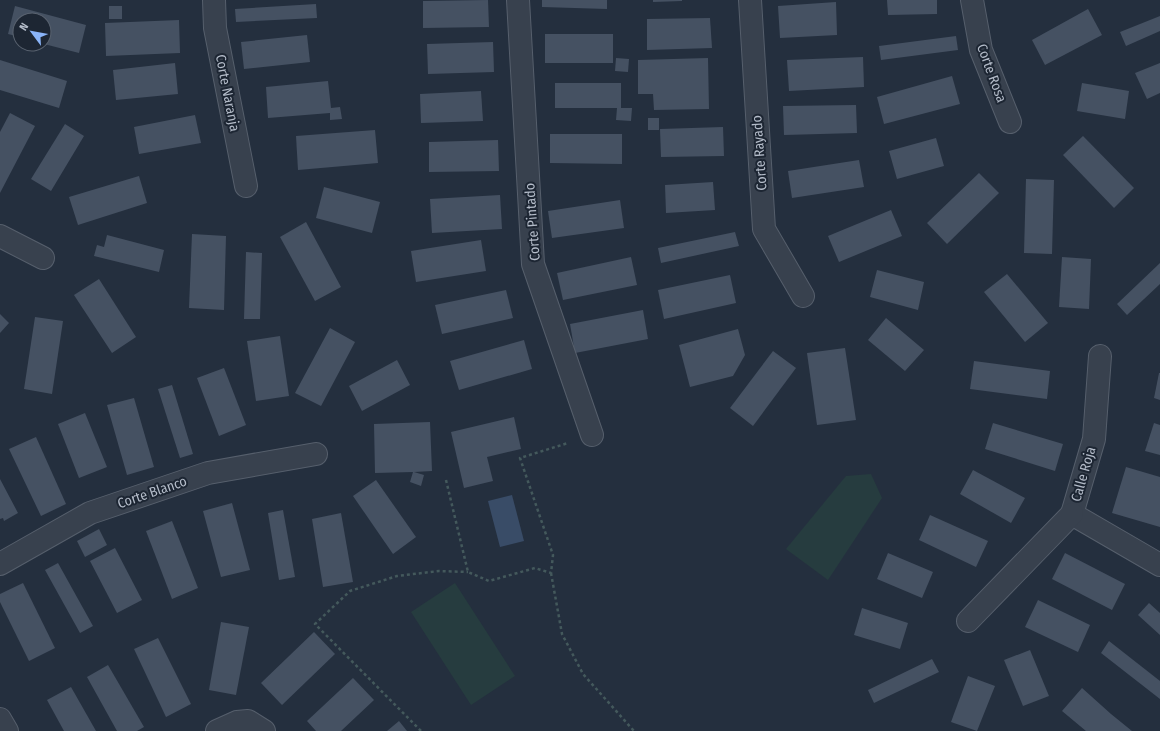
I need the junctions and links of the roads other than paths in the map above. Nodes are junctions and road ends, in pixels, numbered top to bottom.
1 (214, 0) edge
2 (518, 0) edge
3 (750, 0) edge
4 (972, 0) edge
5 (1010, 122) dead end
6 (246, 186) dead end
7 (0, 236) edge
8 (43, 258) dead end
9 (803, 296) dead end
10 (1100, 356) dead end
11 (592, 435) road end
12 (316, 454) dead end
13 (1072, 514) junction
14 (0, 564) edge
15 (1160, 565) edge
16 (968, 621) dead end
17 (0, 719) edge
18 (6, 731) edge
19 (217, 731) edge
20 (264, 731) edge

1 - 6 street, Corte Naranja
2 - 11 street, Corte Pintado
3 - 9 street, Corte Rayado
4 - 5 street, Corte Rosa
7 - 8 street
10 - 13 street, Calle Roja
12 - 14 street, Corte Blanco
13 - 15 street, Calle Roja
13 - 16 street
17 - 18 street
19 - 20 street

